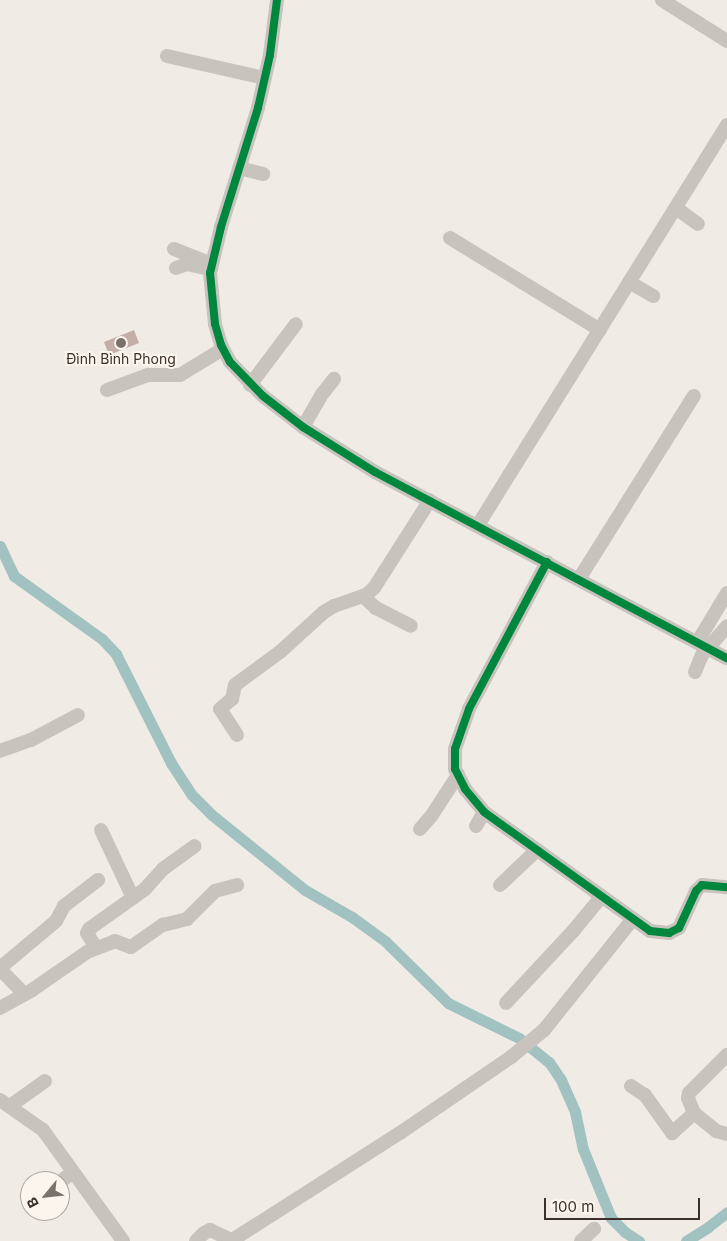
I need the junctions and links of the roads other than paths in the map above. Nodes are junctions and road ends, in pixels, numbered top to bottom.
1 (277, 0) edge
2 (662, 0) edge
3 (727, 41) edge
4 (167, 56) dead end
5 (265, 78) junction
6 (727, 125) edge
7 (239, 168) junction
8 (263, 174) dead end
9 (676, 208) junction
10 (698, 224) dead end
11 (450, 238) dead end
12 (174, 250) dead end
13 (212, 267) junction
14 (176, 268) dead end
15 (629, 282) junction
16 (653, 296) dead end
17 (296, 324) dead end
18 (600, 330) junction
19 (223, 349) junction
20 (334, 379) dead end
21 (250, 385) junction
22 (107, 390) dead end
23 (694, 396) dead end
24 (304, 427) junction
25 (430, 500) junction
26 (478, 525) junction
27 (547, 562) junction
28 (580, 579) junction
29 (727, 593) edge
30 (363, 596) junction
31 (411, 626) dead end
32 (727, 626) edge
33 (704, 644) junction
34 (727, 658) edge
35 (694, 672) dead end
36 (78, 715) dead end
37 (237, 735) dead end
38 (0, 751) edge
39 (458, 774) junction
40 (484, 812) junction
41 (476, 826) dead end
42 (420, 829) dead end
43 (101, 830) dead end
44 (195, 846) dead end
45 (537, 850) junction
46 (98, 880) dead end
47 (237, 885) dead end
48 (500, 885) dead end
49 (727, 886) edge
50 (602, 896) junction
51 (133, 898) junction
52 (633, 919) junction
53 (96, 948) junction
54 (0, 968) edge
55 (24, 994) junction
56 (506, 1004) dead end
57 (0, 1008) edge
58 (727, 1055) edge
59 (45, 1081) dead end
60 (631, 1086) dead end
61 (5, 1103) edge
62 (694, 1113) junction
63 (727, 1134) edge
64 (73, 1172) junction
65 (70, 1174) edge
66 (594, 1229) dead end
67 (123, 1241) edge
68 (196, 1241) edge
69 (581, 1241) edge

1 - 5 street
2 - 3 street
4 - 5 street
5 - 7 street
6 - 9 street
7 - 8 street
7 - 13 street
9 - 10 street
9 - 15 street
11 - 18 street
12 - 13 street
13 - 14 street
13 - 19 street
15 - 16 street
15 - 18 street
17 - 21 street
18 - 26 street
19 - 21 street
19 - 22 street
20 - 24 street
21 - 24 street
23 - 28 street
24 - 25 street
25 - 26 street
25 - 30 street
26 - 27 street
27 - 28 street
27 - 39 street
28 - 33 street
29 - 33 street
30 - 31 street
30 - 37 street
32 - 33 street
33 - 34 street
33 - 35 street
36 - 38 street
39 - 40 street
39 - 42 street
40 - 41 street
40 - 45 street
43 - 51 street
44 - 51 street
45 - 48 street
45 - 50 street
46 - 54 street
47 - 53 street
49 - 52 street
50 - 52 street
50 - 56 street
51 - 53 street
52 - 68 street
53 - 55 street
54 - 55 street
55 - 57 street
58 - 62 street
59 - 61 street
60 - 62 street
61 - 64 street
62 - 63 street
64 - 65 street
64 - 67 street
66 - 69 street

